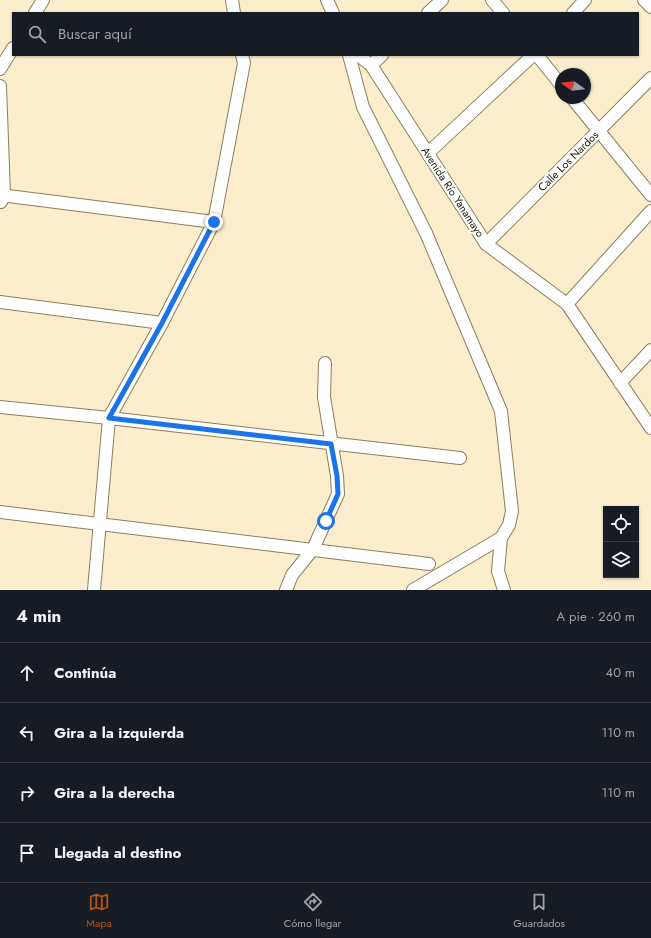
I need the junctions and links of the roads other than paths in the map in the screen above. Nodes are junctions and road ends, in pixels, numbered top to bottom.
1 (43, 0) edge
2 (232, 0) edge
3 (327, 0) edge
4 (442, 0) edge
5 (492, 0) edge
6 (585, 0) edge
7 (644, 0) edge
8 (651, 7) edge
9 (36, 12) edge
10 (234, 12) edge
11 (333, 12) edge
12 (429, 12) edge
13 (501, 12) edge
14 (574, 12) edge
15 (12, 50) edge
16 (242, 56) edge
17 (349, 56) edge
18 (359, 56) edge
19 (381, 56) edge
20 (532, 56) edge
21 (538, 56) edge
22 (371, 65) junction
23 (0, 69) edge
24 (555, 78) edge
25 (651, 78) edge
26 (0, 86) edge
27 (577, 104) edge
28 (598, 130) junction
29 (428, 153) junction
30 (651, 195) edge
31 (1, 198) edge
32 (651, 211) edge
33 (214, 222) junction
34 (486, 244) junction
35 (0, 302) edge
36 (567, 304) junction
37 (162, 323) junction
38 (651, 350) edge
39 (325, 363) dead end
40 (620, 384) junction
41 (0, 407) edge
42 (109, 418) junction
43 (651, 428) edge
44 (331, 444) junction
45 (460, 458) dead end
46 (0, 512) edge
47 (100, 524) junction
48 (501, 538) junction
49 (314, 549) junction
50 (429, 564) dead end
51 (94, 590) edge
52 (286, 590) edge
53 (413, 590) edge
54 (504, 590) edge

1 - 9 street
2 - 10 street
3 - 11 street
4 - 12 street
5 - 13 street
6 - 14 street
7 - 8 street
15 - 23 street
16 - 33 street
17 - 48 street
18 - 22 street, Avenida Río Yanamayo
19 - 22 street
20 - 29 street
21 - 24 street
22 - 29 street, Avenida Río Yanamayo
25 - 28 street, Calle Los Nardos
26 - 31 street
27 - 28 street
28 - 30 street
28 - 34 street, Calle Los Nardos
29 - 34 street, Avenida Río Yanamayo
31 - 33 street
32 - 36 street
33 - 37 street
34 - 36 street, Avenida Río Yanamayo
35 - 37 street
36 - 40 street, Avenida Río Yanamayo
37 - 42 street
38 - 40 street
39 - 44 street
40 - 43 street, Avenida Río Yanamayo
41 - 42 street
42 - 44 street
42 - 47 street
44 - 45 street
44 - 49 street
46 - 47 street
47 - 49 street
47 - 51 street
48 - 53 street
48 - 54 street
49 - 50 street
49 - 52 street

